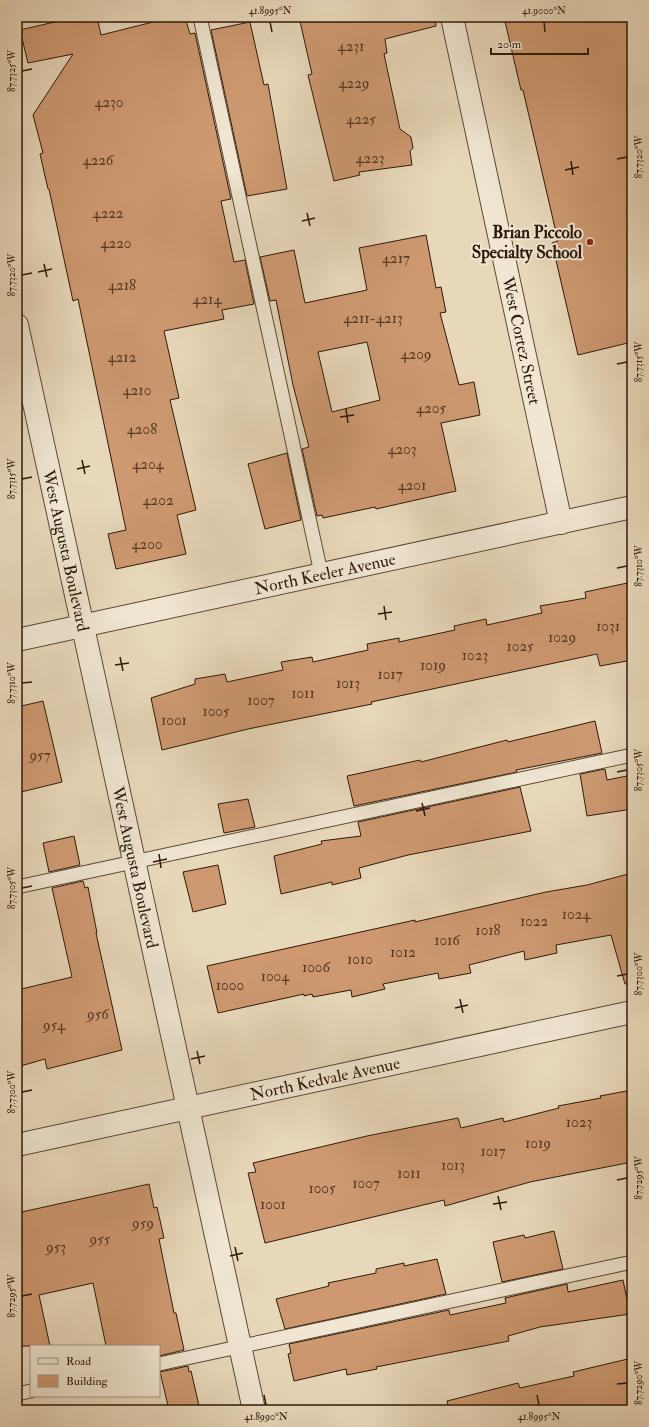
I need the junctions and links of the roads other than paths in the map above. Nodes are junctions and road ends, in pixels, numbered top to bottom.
1 (200, 17) edge
2 (452, 17) edge
3 (17, 325) edge
4 (632, 507) edge
5 (560, 523) junction
6 (321, 573) junction
7 (83, 626) junction
8 (17, 640) edge
9 (632, 756) edge
10 (134, 861) junction
11 (17, 887) edge
12 (632, 1012) edge
13 (188, 1108) junction
14 (17, 1145) edge
15 (632, 1262) edge
16 (240, 1346) junction
17 (160, 1364) edge
18 (30, 1391) edge
19 (17, 1394) edge
20 (254, 1410) edge

1 - 6 lane
2 - 5 street, West Cortez Street
3 - 7 street, West Augusta Boulevard
4 - 5 street, North Keeler Avenue
5 - 6 street, North Keeler Avenue
6 - 7 street, North Keeler Avenue
7 - 8 street, North Keeler Avenue
7 - 10 street, West Augusta Boulevard
9 - 10 lane
10 - 11 lane
10 - 13 street, West Augusta Boulevard
12 - 13 street, North Kedvale Avenue
13 - 14 street, North Kedvale Avenue
13 - 16 street, West Augusta Boulevard
15 - 16 lane
16 - 17 lane
16 - 20 street, West Augusta Boulevard
18 - 19 lane

